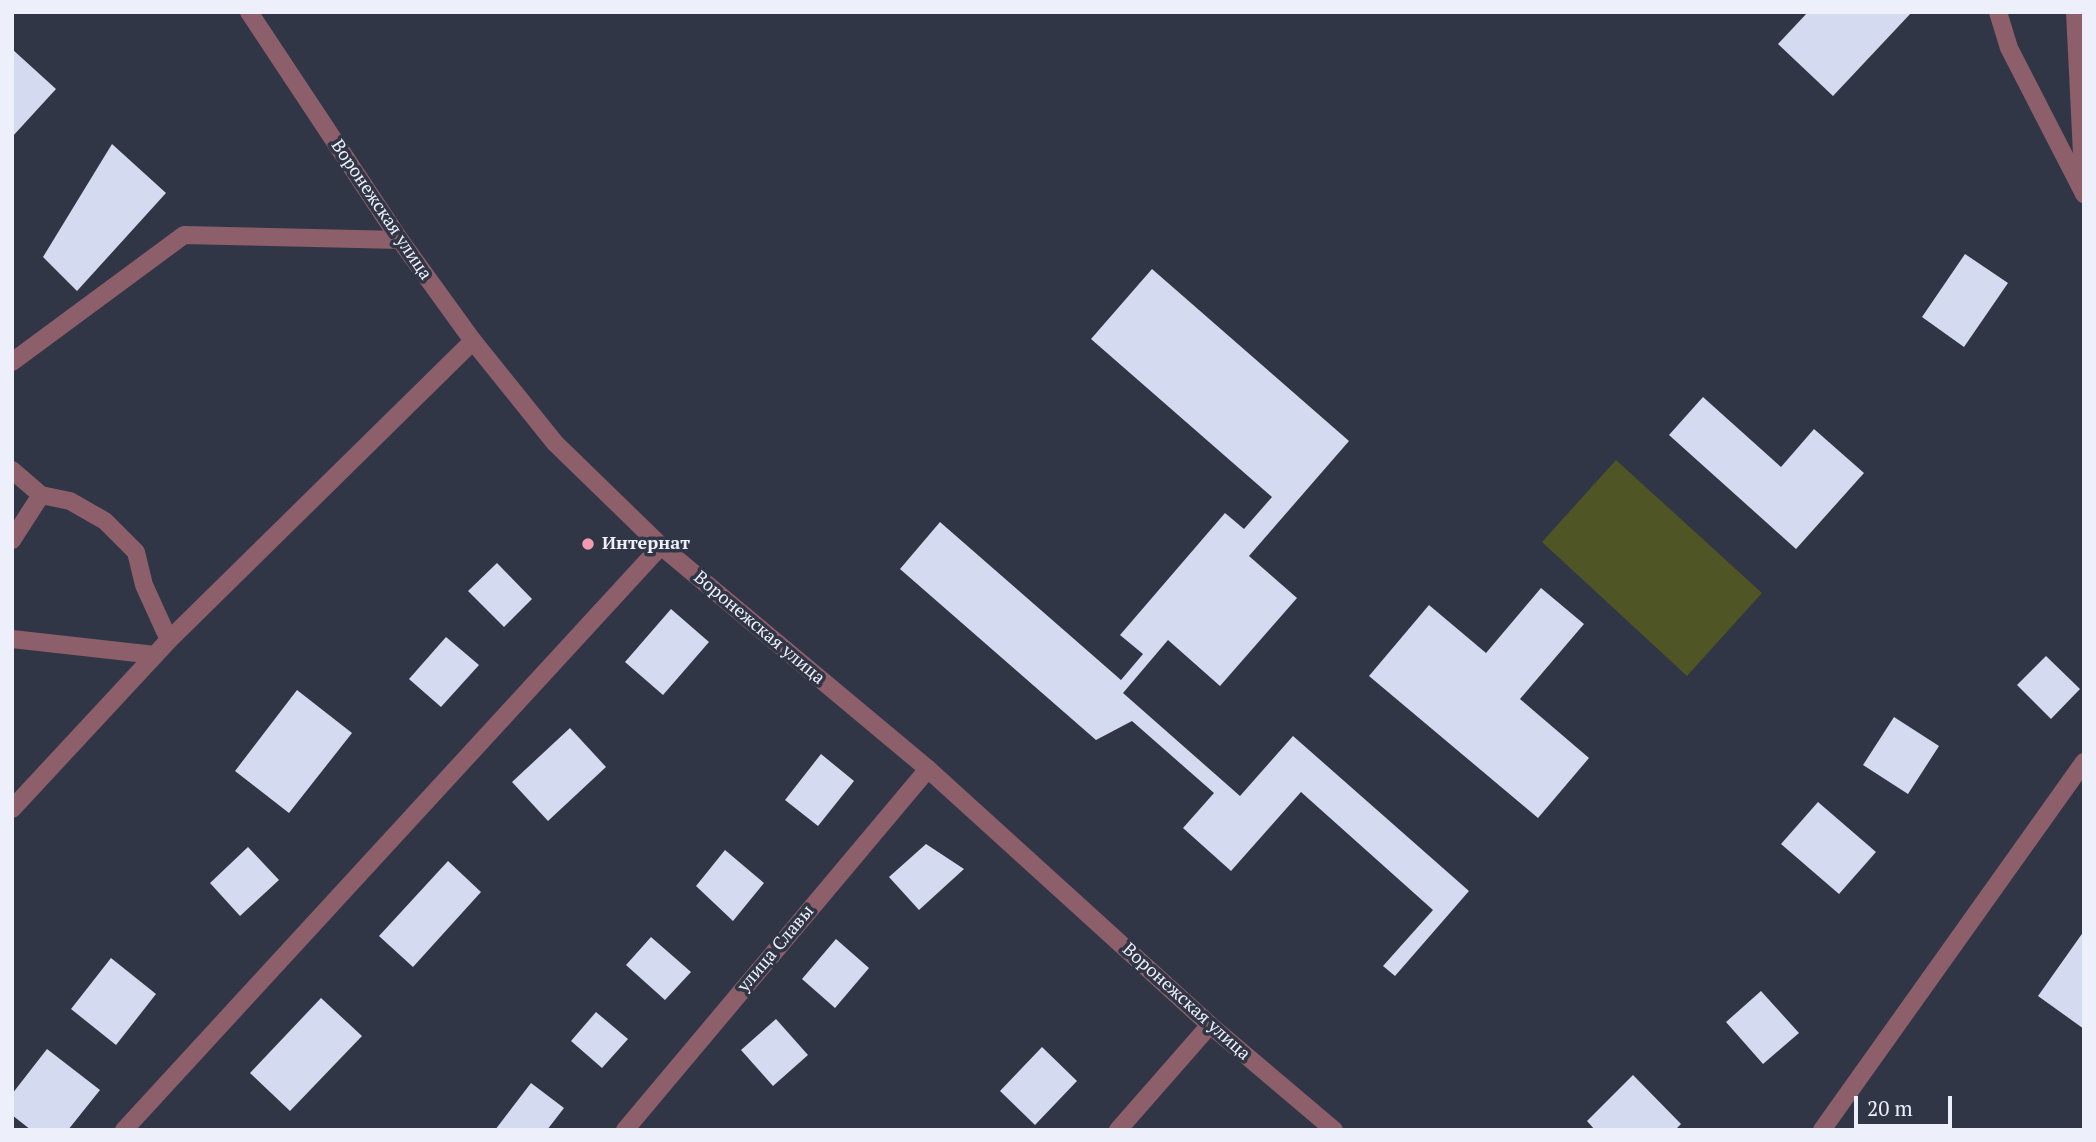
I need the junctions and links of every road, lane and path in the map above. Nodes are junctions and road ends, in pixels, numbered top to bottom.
1 (249, 12) edge
2 (1998, 12) edge
3 (2075, 12) edge
4 (2084, 194) edge
5 (400, 240) junction
6 (473, 341) junction
7 (12, 362) edge
8 (12, 470) edge
9 (41, 495) junction
10 (12, 540) edge
11 (661, 546) junction
12 (12, 639) edge
13 (169, 640) junction
14 (155, 655) junction
15 (2084, 762) edge
16 (928, 768) junction
17 (12, 809) edge
18 (1210, 1025) junction
19 (124, 1130) edge
20 (625, 1130) edge
21 (1118, 1130) edge
22 (1334, 1130) edge
23 (1822, 1130) edge

1 - 5 street, Воронежская улица
2 - 4 street
3 - 4 street
5 - 6 street, Воронежская улица
5 - 7 street
6 - 11 street, Воронежская улица
6 - 13 street
8 - 9 street
9 - 10 street
9 - 13 street
11 - 16 street, Воронежская улица
11 - 19 street
12 - 14 street
13 - 14 street
14 - 17 street
15 - 23 street
16 - 18 street, Воронежская улица
16 - 20 street, улица Славы
18 - 21 street
18 - 22 street, Воронежская улица

